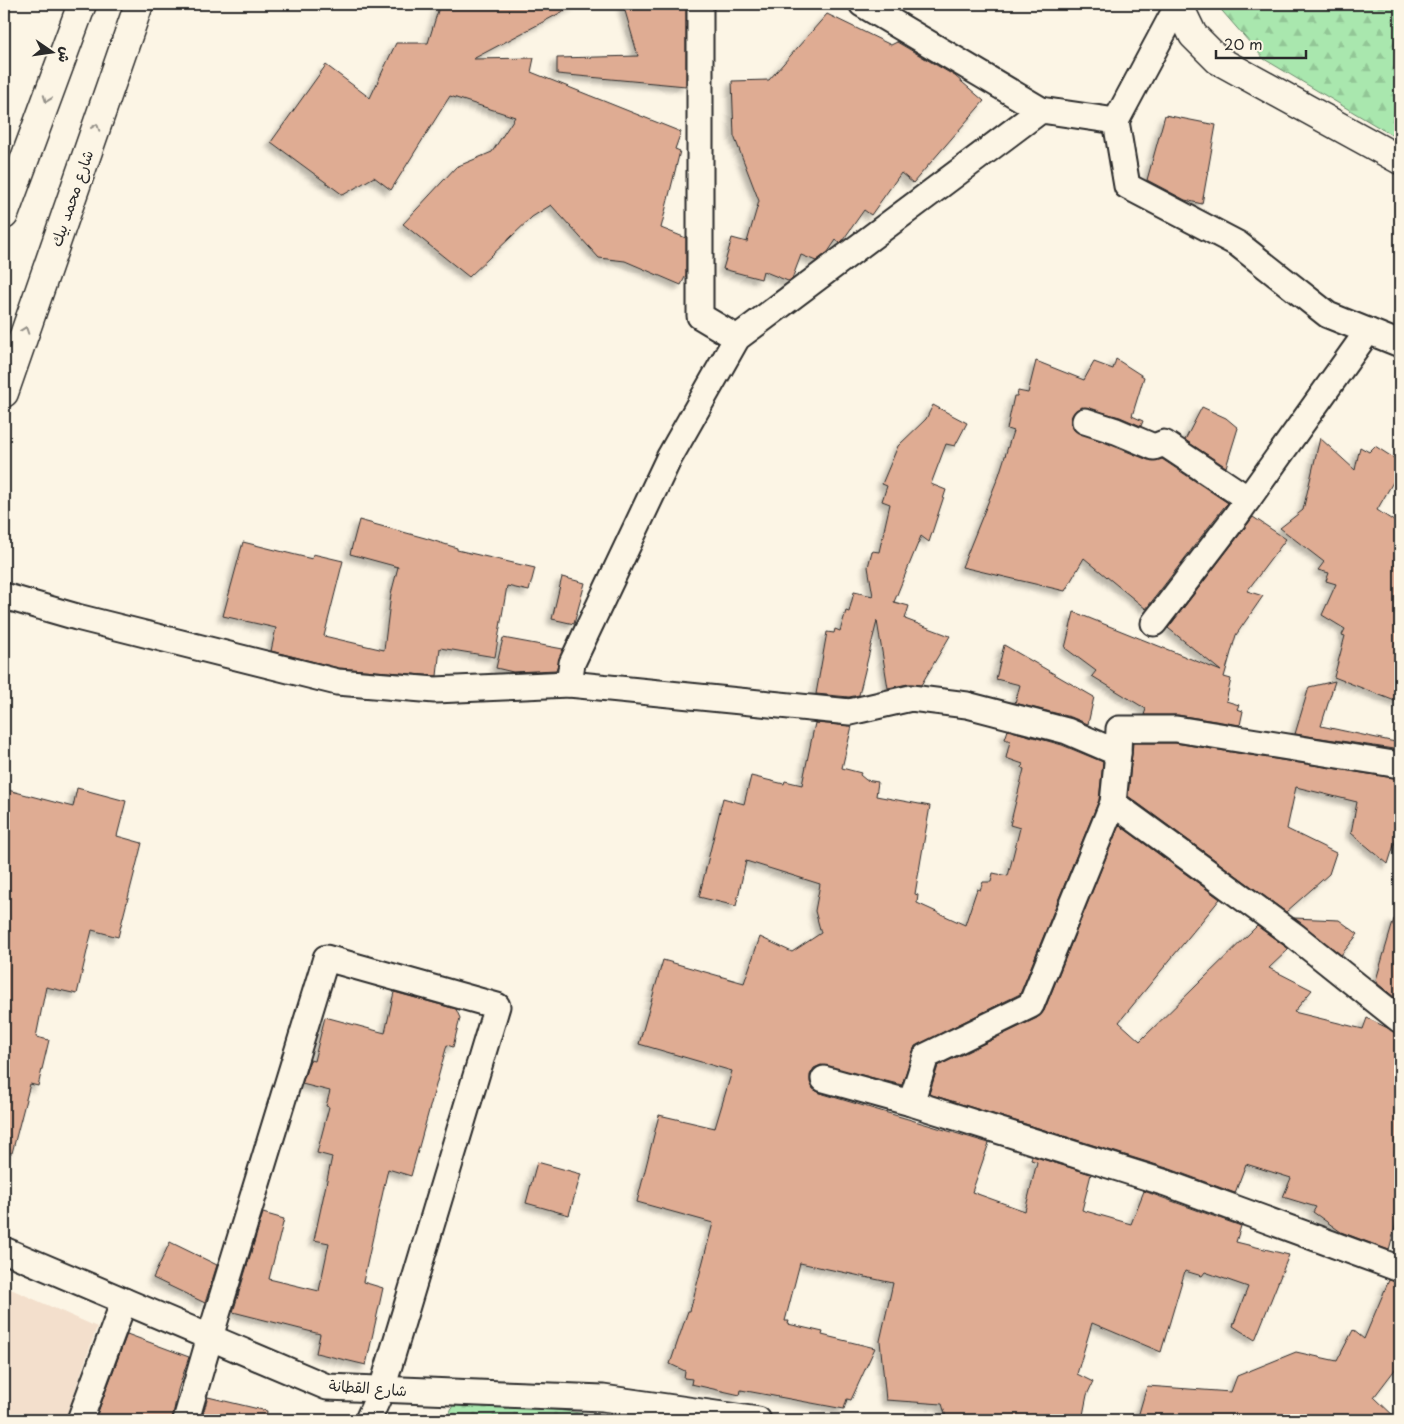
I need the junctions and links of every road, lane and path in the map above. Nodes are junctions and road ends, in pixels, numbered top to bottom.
1 (82, 4) edge
2 (139, 4) edge
3 (700, 4) edge
4 (862, 4) edge
5 (1384, 4) edge
6 (1178, 5) edge
7 (1400, 7) edge
8 (1041, 110) junction
9 (1116, 121) junction
10 (1400, 160) edge
11 (4, 215) edge
12 (1368, 331) junction
13 (737, 338) junction
14 (1400, 344) edge
15 (4, 393) edge
16 (1085, 421) dead end
17 (1248, 499) junction
18 (4, 596) edge
19 (1154, 623) dead end
20 (569, 684) junction
21 (1118, 753) junction
22 (1400, 765) edge
23 (1113, 803) junction
24 (1400, 1020) edge
25 (824, 1079) dead end
26 (911, 1103) junction
27 (4, 1250) edge
28 (1400, 1269) edge
29 (124, 1301) junction
30 (210, 1337) junction
31 (382, 1389) junction
32 (80, 1420) edge
33 (186, 1420) edge
34 (368, 1420) edge
35 (758, 1420) edge

1 -> 11 main road
15 -> 2 main road, شارع محمد بيك
3 - 13 street
4 - 8 street
5 - 7 path
6 - 9 street
6 - 10 main road
8 - 9 street
8 - 13 street
9 - 12 street
12 - 14 street
12 - 17 street
13 - 20 street
16 - 17 street
17 - 19 street
18 - 20 street
20 - 21 street
21 - 22 street
21 - 23 street
23 - 24 street
23 - 26 street
25 - 26 street
26 - 28 street
27 - 29 street, شارع القطانة
29 - 30 street, شارع القطانة
29 - 32 street
30 - 31 street, شارع القطانة
30 - 31 street
30 - 33 street
31 - 34 street
31 - 35 street, شارع القطانة

